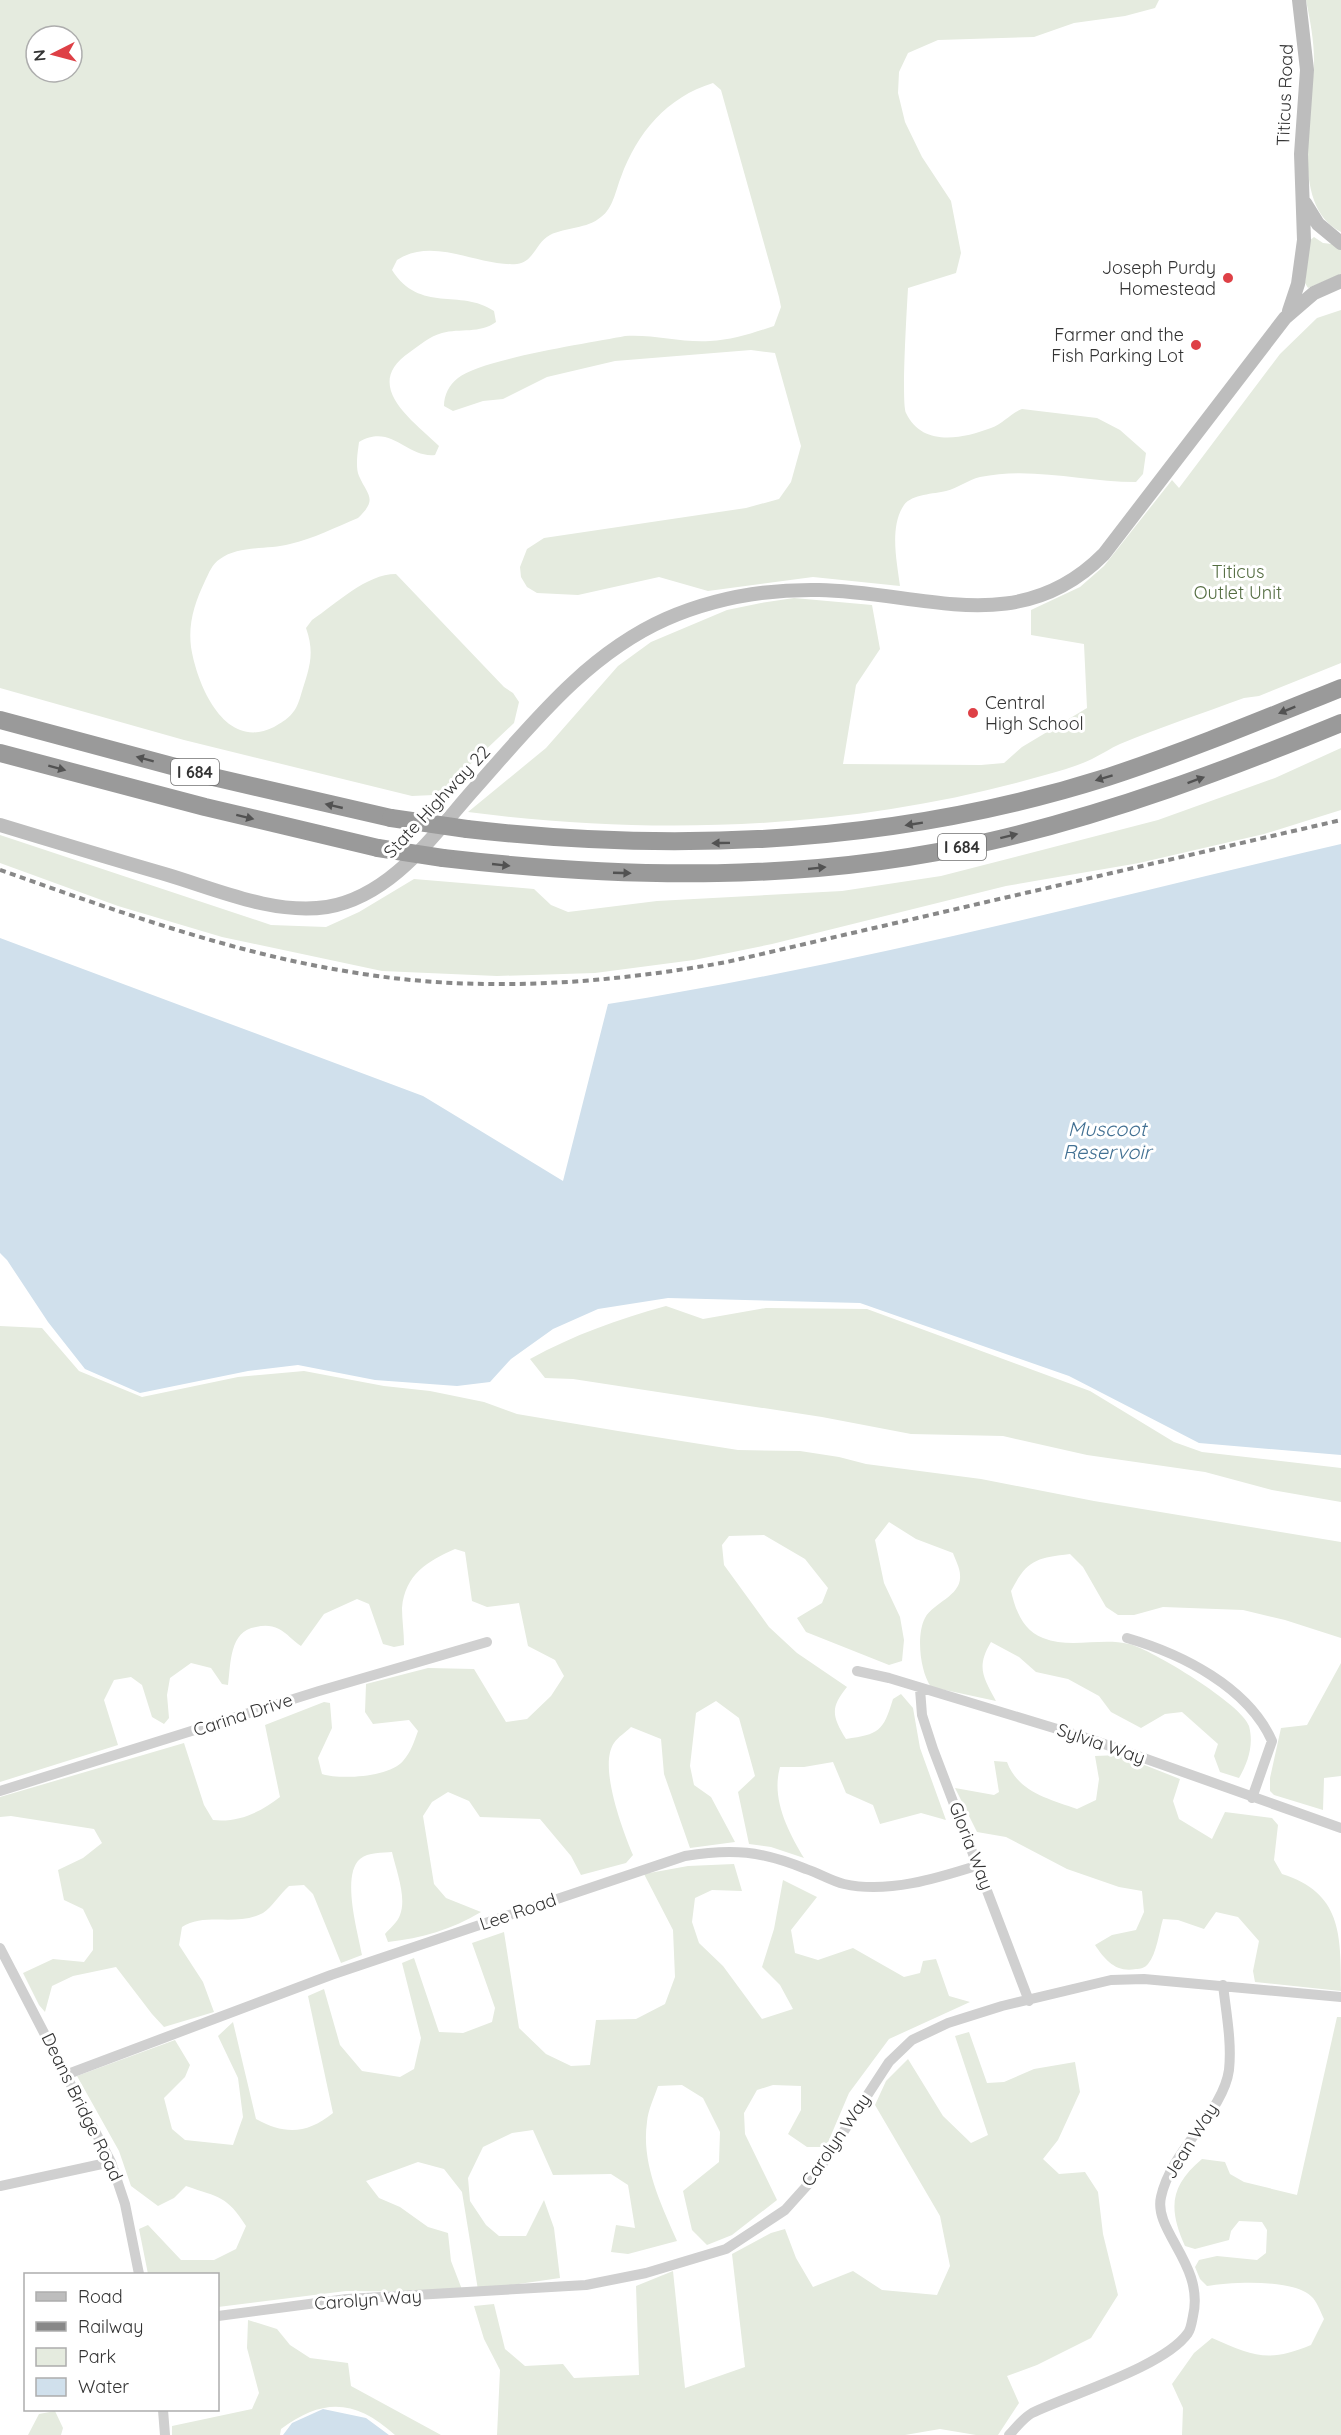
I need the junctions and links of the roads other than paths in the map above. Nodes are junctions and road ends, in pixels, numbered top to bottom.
1 (1299, 0) edge
2 (1302, 193) junction
3 (1341, 243) edge
4 (1341, 281) edge
5 (1285, 318) junction
6 (1341, 688) edge
7 (0, 720) edge
8 (1341, 723) edge
9 (0, 753) edge
10 (0, 825) edge
11 (1127, 1638) dead end
12 (487, 1642) dead end
13 (858, 1671) dead end
14 (920, 1689) junction
15 (0, 1791) edge
16 (1252, 1798) junction
17 (1341, 1828) edge
18 (979, 1865) junction
19 (0, 1948) edge
20 (1223, 1984) junction
21 (1341, 1997) edge
22 (1029, 2001) junction
23 (68, 2074) junction
24 (111, 2162) junction
25 (0, 2186) edge
26 (139, 2273) edge
27 (219, 2316) edge
28 (163, 2411) edge
29 (165, 2435) edge
30 (1009, 2435) edge

1 - 2 main road, Titicus Road
2 - 3 main road, Titicus Road
2 - 5 main road, Titicus Road
4 - 5 main road
5 - 10 main road, State Highway 22
6 -> 7 highway, I 684, bridge
9 -> 8 highway, I 684, bridge
11 - 16 street
12 - 15 street, Carina Drive
13 - 14 street, Sylvia Way
14 - 16 street, Sylvia Way
14 - 18 street, Gloria Way
16 - 17 street, Sylvia Way
18 - 22 street, Gloria Way
18 - 23 street, Lee Road
19 - 23 street, Deans Bridge Road
20 - 21 street, Carolyn Way
20 - 22 street, Carolyn Way
20 - 30 street, Jean Way
22 - 27 street, Carolyn Way
23 - 24 street, Deans Bridge Road
24 - 25 street
24 - 26 street, Deans Bridge Road
28 - 29 street

